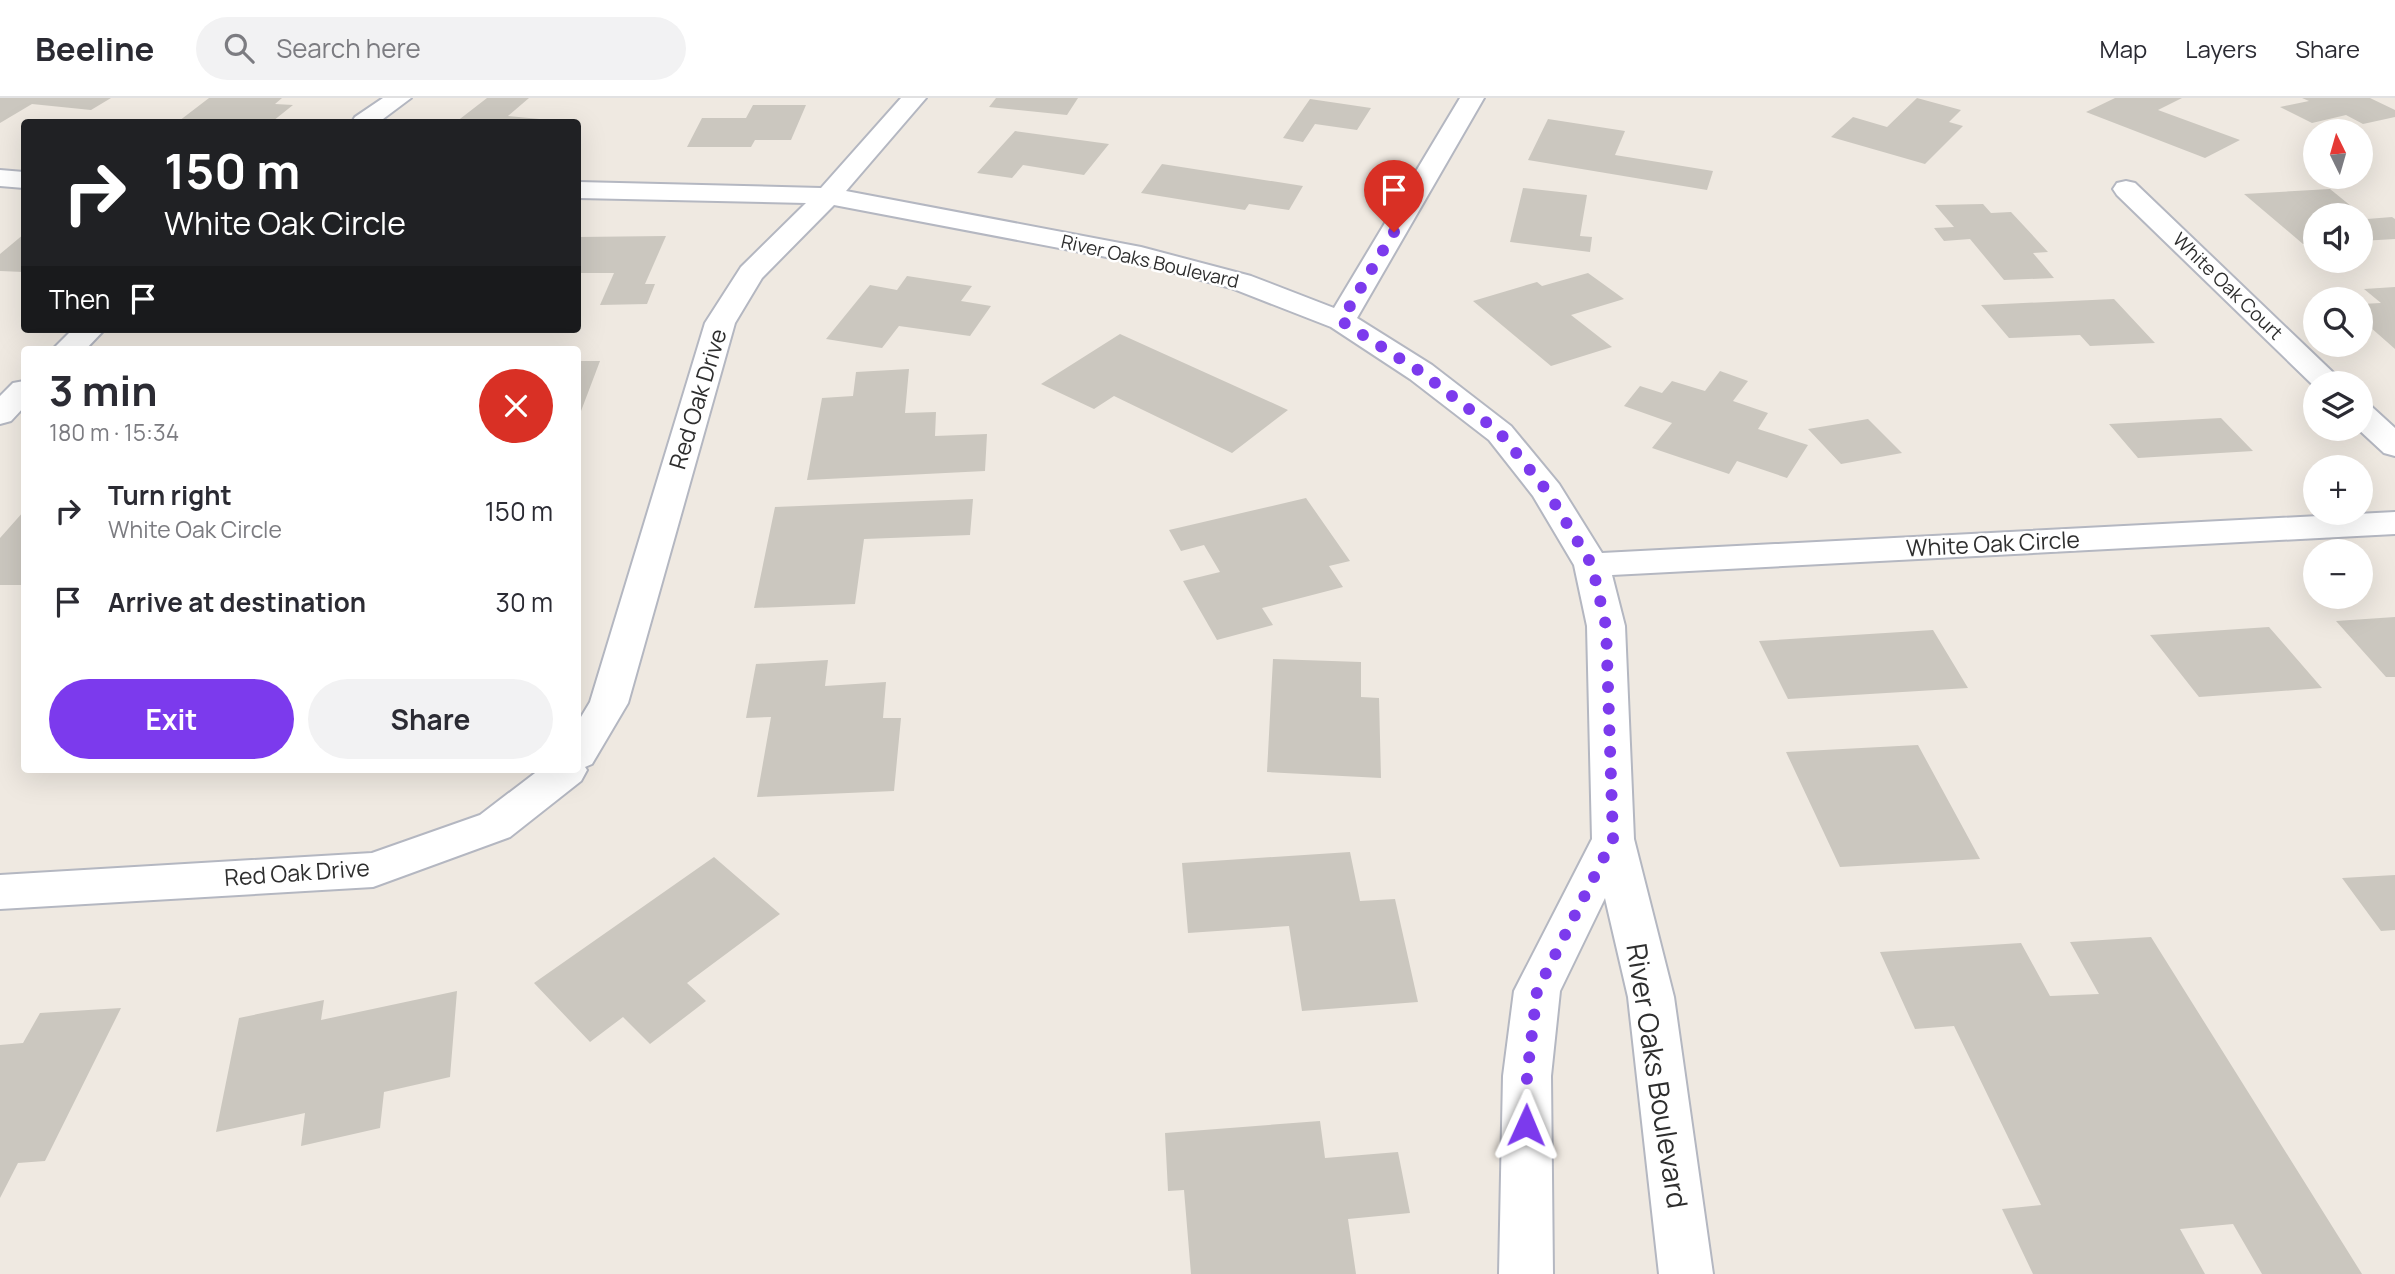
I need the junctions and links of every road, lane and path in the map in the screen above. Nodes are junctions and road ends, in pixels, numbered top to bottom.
1 (399, 98) edge
2 (914, 98) edge
3 (1472, 98) edge
4 (368, 119) edge
5 (0, 178) edge
6 (21, 180) edge
7 (2126, 188) dead end
8 (581, 190) edge
9 (828, 196) junction
10 (1341, 321) junction
11 (86, 333) edge
12 (71, 346) edge
13 (2317, 371) edge
14 (21, 393) edge
15 (0, 414) edge
16 (2373, 425) edge
17 (2395, 446) edge
18 (2395, 523) edge
19 (1592, 565) junction
20 (581, 749) edge
21 (563, 773) edge
22 (1613, 839) junction
23 (0, 892) edge
24 (1526, 1274) edge
25 (1686, 1274) edge

1 - 4 street
2 - 9 street, Red Oak Drive
3 - 10 street
5 - 6 street
7 - 13 street, White Oak Court
8 - 9 street, River Oaks Boulevard
9 - 10 street, River Oaks Boulevard
9 - 20 street, Red Oak Drive
10 - 19 street, River Oaks Boulevard
11 - 12 street
14 - 15 street
16 - 17 street
18 - 19 street, White Oak Circle
19 - 22 street, River Oaks Boulevard
21 - 23 street, Red Oak Drive
22 - 24 street, River Oaks Boulevard
22 - 25 street, River Oaks Boulevard

